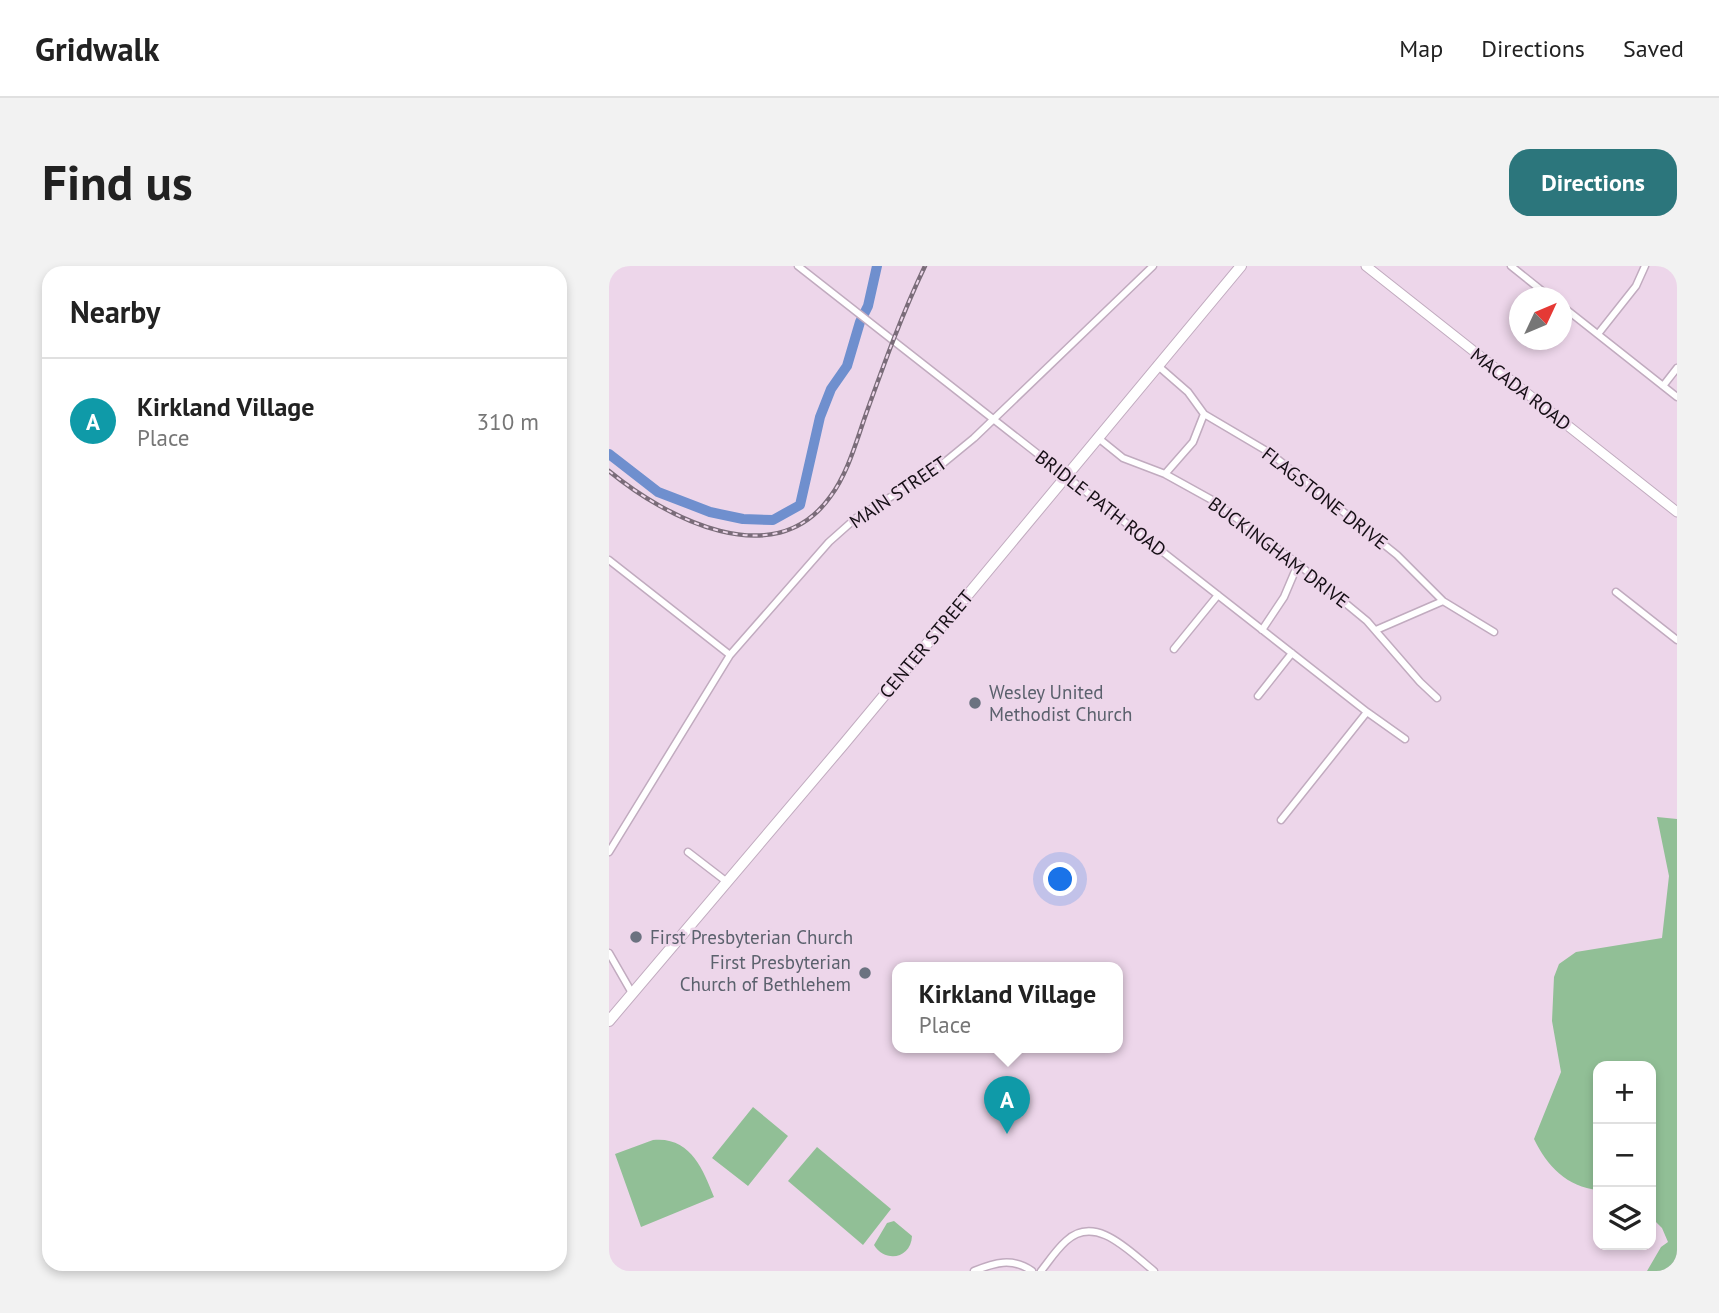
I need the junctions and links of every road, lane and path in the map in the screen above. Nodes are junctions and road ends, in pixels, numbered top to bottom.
1 (798, 266) edge
2 (1153, 266) edge
3 (1241, 266) edge
4 (1366, 266) edge
5 (1511, 266) edge
6 (1645, 266) edge
7 (1537, 287) edge
8 (1572, 314) edge
9 (1598, 334) junction
10 (1157, 365) junction
11 (1677, 368) edge
12 (1663, 386) junction
13 (1677, 397) edge
14 (1204, 414) junction
15 (995, 420) junction
16 (1097, 437) junction
17 (1165, 474) junction
18 (1065, 475) junction
19 (1677, 512) edge
20 (609, 560) edge
21 (1298, 564) junction
22 (1616, 592) dead end
23 (1218, 595) junction
24 (1443, 601) junction
25 (1262, 630) junction
26 (1376, 630) junction
27 (1493, 632) dead end
28 (1677, 640) edge
29 (1174, 649) dead end
30 (1292, 653) junction
31 (730, 655) junction
32 (1258, 696) dead end
33 (1437, 698) dead end
34 (1367, 712) junction
35 (1405, 739) dead end
36 (1282, 820) dead end
37 (609, 852) edge
38 (688, 852) dead end
39 (727, 882) junction
40 (609, 953) edge
41 (632, 993) junction
42 (609, 1021) edge
43 (974, 1271) edge
44 (1032, 1271) edge
45 (1041, 1271) edge
46 (1154, 1271) edge

1 - 15 street, BRIDLE PATH ROAD
2 - 15 street, MAIN STREET
3 - 10 main road, CENTER STREET
4 - 19 street, MACADA ROAD
5 - 7 street
6 - 9 street
8 - 9 street
9 - 12 street
10 - 14 street, FLAGSTONE DRIVE
10 - 16 main road, CENTER STREET
11 - 12 street
12 - 13 street
14 - 17 street
14 - 24 street, FLAGSTONE DRIVE
15 - 18 street, BRIDLE PATH ROAD
15 - 31 street, MAIN STREET
16 - 17 street, BUCKINGHAM DRIVE
16 - 18 main road, CENTER STREET
17 - 21 street, BUCKINGHAM DRIVE
18 - 23 street, BRIDLE PATH ROAD
18 - 39 main road, CENTER STREET
20 - 31 street
21 - 25 street
21 - 26 street, BUCKINGHAM DRIVE
22 - 28 street
23 - 25 street, BRIDLE PATH ROAD
23 - 29 street
24 - 26 street
24 - 27 street, FLAGSTONE DRIVE
25 - 30 street, BRIDLE PATH ROAD
26 - 33 street, BUCKINGHAM DRIVE
30 - 32 street
30 - 34 street, BRIDLE PATH ROAD
31 - 37 street, MAIN STREET
34 - 35 street, BRIDLE PATH ROAD
34 - 36 street
38 - 39 street
39 - 41 main road, CENTER STREET
40 - 41 street
41 - 42 main road, CENTER STREET
43 - 44 street
45 - 46 street

